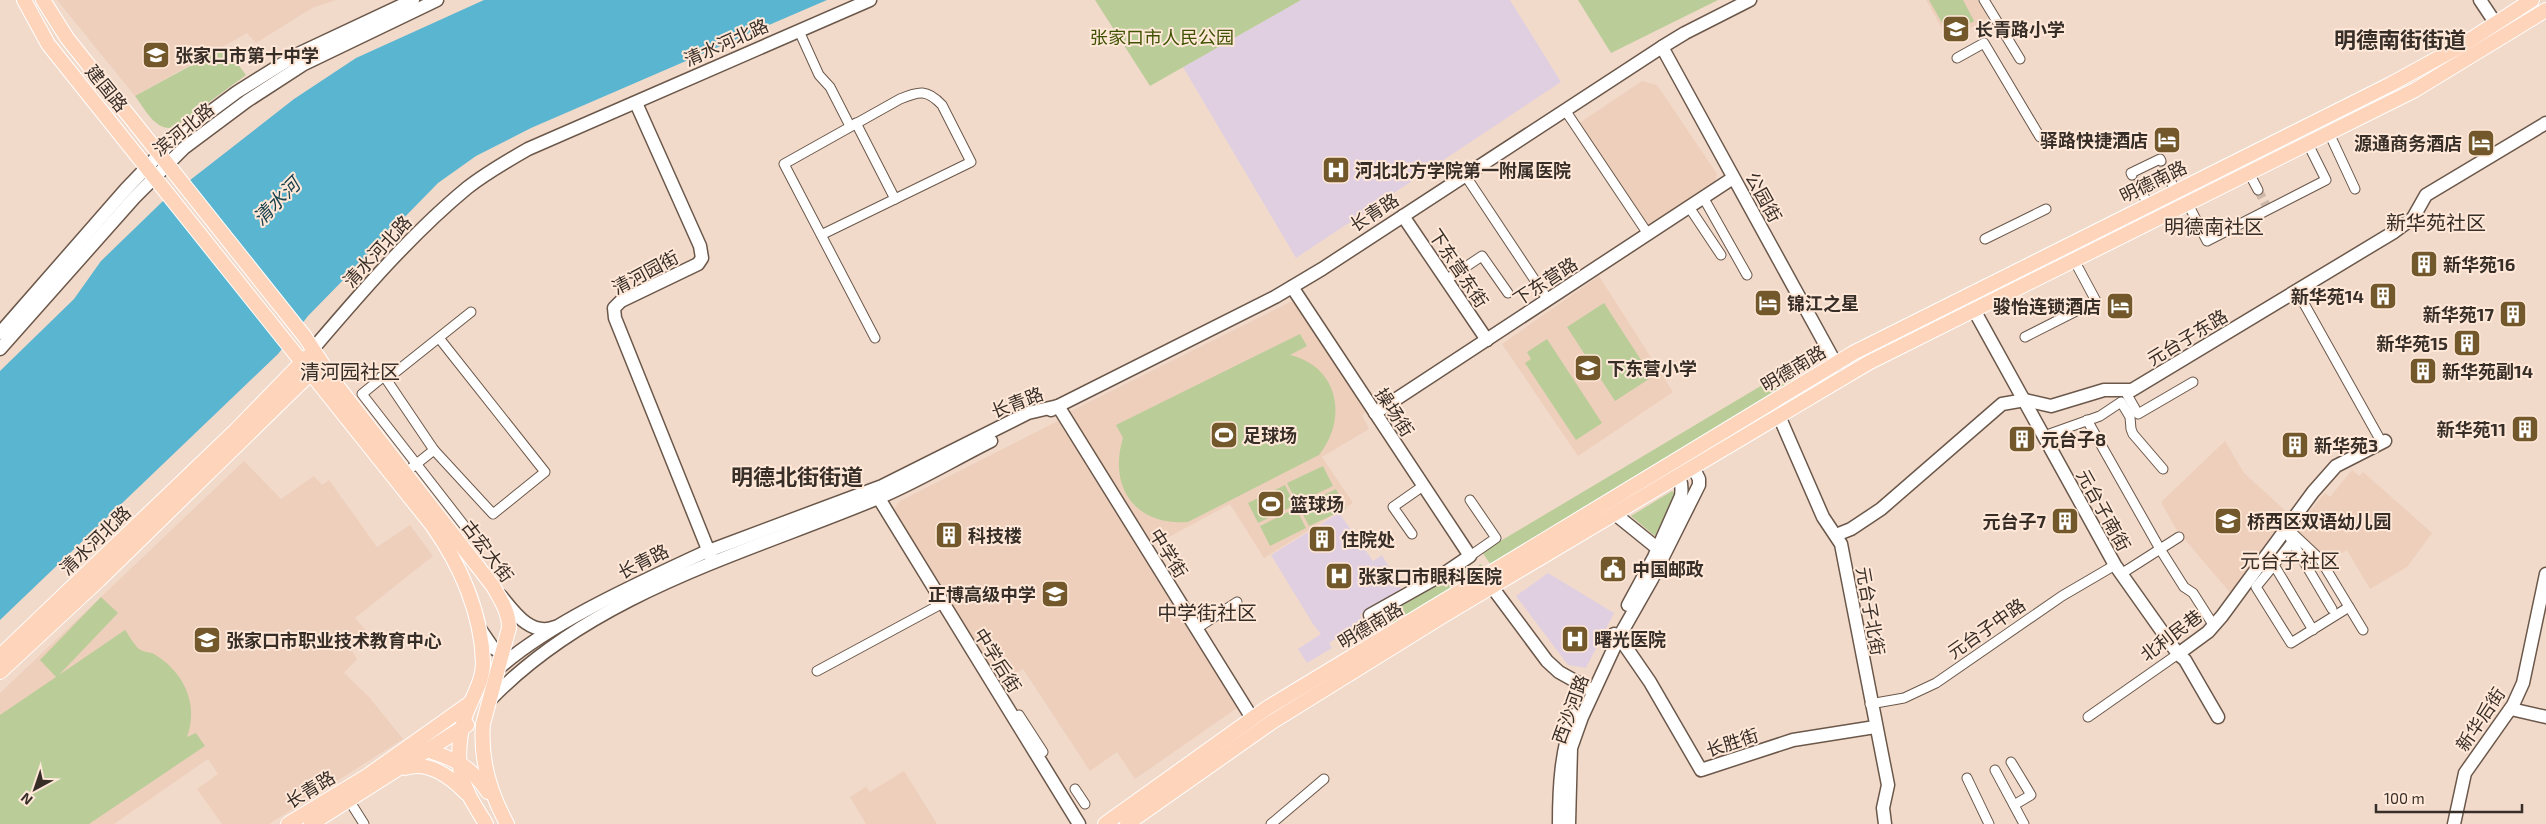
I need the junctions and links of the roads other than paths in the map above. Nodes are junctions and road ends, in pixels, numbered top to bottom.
1 (24, 0) edge
2 (43, 0) edge
3 (413, 0) edge
4 (437, 0) edge
5 (870, 0) edge
6 (1750, 0) edge
7 (1984, 0) edge
8 (2480, 0) edge
9 (2532, 0) edge
10 (2546, 10) edge
11 (2496, 24) junction
12 (799, 31) junction
13 (1662, 47) junction
14 (1957, 58) dead end
15 (2020, 59) dead end
16 (2391, 84) junction
17 (2400, 98) junction
18 (636, 103) junction
19 (1565, 110) junction
20 (2546, 123) edge
21 (853, 125) junction
22 (2329, 133) junction
23 (2040, 137) dead end
24 (2308, 144) junction
25 (164, 158) junction
26 (2161, 161) dead end
27 (151, 171) junction
28 (2249, 173) junction
29 (1466, 175) junction
30 (2132, 175) dead end
31 (2169, 177) tunnel mouth
32 (1733, 178) junction
33 (2355, 189) dead end
34 (2258, 190) tunnel mouth
35 (2141, 191) tunnel mouth
36 (2175, 191) junction
37 (1704, 197) junction
38 (895, 199) junction
39 (2148, 204) junction
40 (2188, 204) junction
41 (1689, 207) junction
42 (2046, 209) dead end
43 (1403, 216) junction
44 (1648, 234) junction
45 (821, 235) junction
46 (1986, 239) dead end
47 (1722, 255) dead end
48 (2074, 260) junction
49 (1747, 275) dead end
50 (1446, 280) junction
51 (1292, 287) junction
52 (2296, 291) junction
53 (1508, 293) dead end
54 (1548, 300) junction
55 (1974, 310) junction
56 (471, 312) dead end
57 (0, 334) edge
58 (305, 337) joint
59 (2025, 337) dead end
60 (439, 338) junction
61 (875, 338) dead end
62 (1487, 340) junction
63 (0, 349) edge
64 (291, 350) joint
65 (312, 350) junction
66 (321, 363) junction
67 (1836, 364) junction
68 (306, 369) junction
69 (384, 376) junction
70 (2193, 382) dead end
71 (2120, 395) junction
72 (2025, 400) junction
73 (349, 401) junction
74 (1058, 406) junction
75 (1375, 413) junction
76 (1779, 416) junction
77 (2087, 420) junction
78 (2044, 436) junction
79 (2384, 442) joint
80 (434, 450) junction
81 (1686, 454) junction
82 (1671, 463) junction
83 (417, 464) junction
84 (1694, 467) junction
85 (2163, 468) dead end
86 (405, 473) junction
87 (1680, 475) junction
88 (1423, 486) junction
89 (875, 493) junction
90 (1470, 500) dead end
91 (1615, 514) junction
92 (2286, 529) junction
93 (470, 533) dead end
94 (1412, 534) dead end
95 (1836, 535) junction
96 (2179, 538) dead end
97 (2292, 542) junction
98 (1658, 548) junction
99 (2160, 549) junction
100 (711, 556) junction
101 (1470, 556) junction
102 (2274, 565) junction
103 (2118, 570) junction
104 (2546, 574) edge
105 (493, 586) junction
106 (1492, 587) junction
107 (1237, 602) dead end
108 (943, 604) junction
109 (2349, 607) junction
110 (2332, 609) dead end
111 (476, 620) junction
112 (564, 624) junction
113 (2214, 626) junction
114 (1196, 629) junction
115 (2313, 630) junction
116 (2363, 630) dead end
117 (1616, 635) junction
118 (1384, 638) junction
119 (2178, 654) junction
120 (507, 655) junction
121 (0, 656) edge
122 (531, 661) junction
123 (499, 668) junction
124 (0, 672) edge
125 (817, 672) dead end
126 (1590, 689) junction
127 (1308, 692) junction
128 (490, 700) junction
129 (1011, 702) dead end
130 (470, 703) junction
131 (1870, 704) junction
132 (2511, 709) junction
133 (2088, 717) dead end
134 (2218, 717) dead end
135 (2546, 717) edge
136 (1252, 718) junction
137 (1875, 727) junction
138 (462, 728) junction
139 (1024, 729) junction
140 (427, 750) junction
141 (1043, 752) dead end
142 (397, 755) junction
143 (2011, 762) dead end
144 (460, 763) junction
145 (1995, 770) dead end
146 (397, 771) junction
147 (1967, 778) dead end
148 (1324, 779) dead end
149 (346, 796) junction
150 (474, 801) junction
151 (496, 803) junction
152 (1067, 804) junction
153 (1085, 804) dead end
154 (2014, 805) junction
155 (288, 824) edge
156 (311, 824) edge
157 (364, 824) edge
158 (486, 824) edge
159 (507, 824) edge
160 (1079, 824) edge
161 (1106, 824) edge
162 (1127, 824) edge
163 (1271, 824) edge
164 (1559, 824) edge
165 (1569, 824) edge
166 (1885, 824) edge
167 (1989, 824) edge
168 (2024, 824) edge
169 (2454, 824) edge

1 - 27 main road, 建国路
2 - 25 main road, 建国路
3 - 25 street, 滨河北路
4 - 25 street, 滨河北路
5 - 12 street, 清水河北路
6 - 13 street, 长青路
7 - 15 street
8 - 11 street
9 - 11 main road, 明德南路
10 - 17 main road, 明德南路
11 - 16 main road, 明德南路
12 - 18 street, 清水河北路
12 - 21 street
13 - 19 street, 长青路
13 - 32 street, 公园街
14 - 23 street
16 - 17 main road
16 - 36 main road, 明德南路
17 - 22 main road, 明德南路
18 - 65 street, 清水河北路
18 - 100 street, 清河园街
19 - 29 street, 长青路
19 - 44 street
20 - 52 street, 元台子东路
21 - 38 street
21 - 38 street
21 - 45 street
22 - 24 main road, 明德南路
22 - 33 street
24 - 28 main road, 明德南路
24 - 40 street
25 - 27 street, 滨河北路
25 - 58 main road, 建国路
26 - 30 street
27 - 57 street, 滨河北路
27 - 63 street, 滨河北路
27 - 64 main road, 建国路
28 - 34 street
28 - 40 main road, 明德南路
29 - 43 street, 长青路
29 - 54 street
31 - 36 street
32 - 37 street, 下东营路
32 - 67 street, 公园街
35 - 39 street
36 - 39 main road, 明德南路
37 - 41 street, 下东营路
37 - 49 street
38 - 45 street
39 - 67 main road, 明德南路
40 - 48 main road, 明德南路
41 - 44 street, 下东营路
41 - 47 street
42 - 46 street
43 - 50 street, 下东营东街
43 - 51 street, 长青路
44 - 54 street, 下东营路
45 - 61 street
48 - 55 main road, 明德南路
48 - 59 street
50 - 53 street
50 - 62 street, 下东营东街
51 - 74 street, 长青路
51 - 75 street, 操场街
52 - 71 street, 元台子东路
52 - 79 street
54 - 62 street, 下东营路
55 - 72 street, 元台子南街
55 - 76 main road, 明德南路
56 - 60 street
58 - 65 main road, 古宏大街
60 - 69 street
60 - 80 street
62 - 75 street, 下东营路
64 - 68 main road, 古宏大街
65 - 66 main road, 古宏大街
65 - 68 main road, 清水河北路
66 - 68 main road, 清水河北路
66 - 73 main road, 古宏大街
67 - 81 main road, 明德南路
68 - 111 main road, 古宏大街
68 - 121 main road, 清水河北路
68 - 124 main road, 清水河北路
69 - 73 street
69 - 80 street
69 - 83 street
70 - 71 street
71 - 72 street, 元台子东路
71 - 77 street
71 - 85 street
72 - 78 street, 元台子南街
72 - 95 street, 元台子东路
73 - 86 main road, 古宏大街
74 - 89 street, 长青路
74 - 114 street, 中学街
75 - 88 street, 操场街
76 - 84 main road, 明德南路
76 - 95 street, 元台子北街
77 - 78 street
77 - 99 street
78 - 103 street, 元台子南街
79 - 92 street, 北利民巷
80 - 83 street
81 - 82 main road, 明德南路
81 - 84 street, 西沙河路
82 - 87 street
82 - 118 main road, 明德南路
83 - 86 street
83 - 93 street
84 - 87 main road, 明德南路
84 - 117 street, 西沙河路
86 - 105 main road, 古宏大街
87 - 91 main road, 明德南路
87 - 98 street, 西沙河路
88 - 94 street
88 - 101 street, 操场街
89 - 100 street, 长青路
89 - 108 street, 中学后街
90 - 101 street
91 - 98 street
91 - 106 main road, 明德南路
92 - 97 street
92 - 109 street
92 - 113 street, 北利民巷
95 - 131 street, 元台子北街
96 - 99 street, 元台子中路
97 - 102 street
97 - 110 street
98 - 117 street, 西沙河路
99 - 103 street, 元台子中路
99 - 113 street
100 - 112 street, 长青路
100 - 122 street, 长青路
101 - 118 street
102 - 115 street
102 - 115 street
103 - 119 street, 元台子南街
103 - 131 street, 元台子中路
104 - 132 street, 新华后街
105 - 112 street
105 - 120 main road, 古宏大街
106 - 126 street
106 - 127 main road, 明德南路
107 - 114 street
108 - 125 street
108 - 139 street, 中学后街
109 - 115 street
109 - 116 street
111 - 120 street
111 - 130 main road, 古宏大街
112 - 120 street, 长青路
113 - 119 street, 北利民巷
114 - 136 street, 中学街
117 - 126 street, 西沙河路
117 - 137 street, 长胜街
118 - 127 main road, 明德南路
119 - 133 street, 北利民巷
119 - 134 street, 元台子南街
120 - 122 street
120 - 123 main road, 古宏大街
122 - 128 street, 长青路
123 - 128 main road, 古宏大街
123 - 130 main road, 长青路
126 - 164 street, 西沙河路
126 - 165 street, 西沙河路
127 - 136 main road, 明德南路
127 - 162 main road, 明德南路
128 - 138 main road, 长青路
128 - 151 main road, 古宏大街
129 - 139 street
130 - 138 main road, 古宏大街
130 - 142 main road, 长青路
131 - 137 street, 元台子北街
132 - 135 street
132 - 169 street, 新华后街
136 - 161 main road, 明德南路
137 - 166 street, 元台子北街
138 - 140 main road, 长青路
138 - 144 main road, 古宏大街
139 - 141 street
139 - 152 street, 中学后街
140 - 142 main road
140 - 144 main road
140 - 146 main road, 长青路
142 - 149 main road, 长青路
143 - 154 street
144 - 150 main road, 古宏大街
144 - 151 main road
145 - 154 street
146 - 149 main road, 长青路
146 - 150 main road
147 - 167 street
148 - 163 street
149 - 155 main road, 长青路
149 - 156 main road, 长青路
149 - 157 street
150 - 158 main road, 古宏大街
151 - 159 main road, 古宏大街
152 - 153 street
152 - 160 street, 中学后街
154 - 168 street

